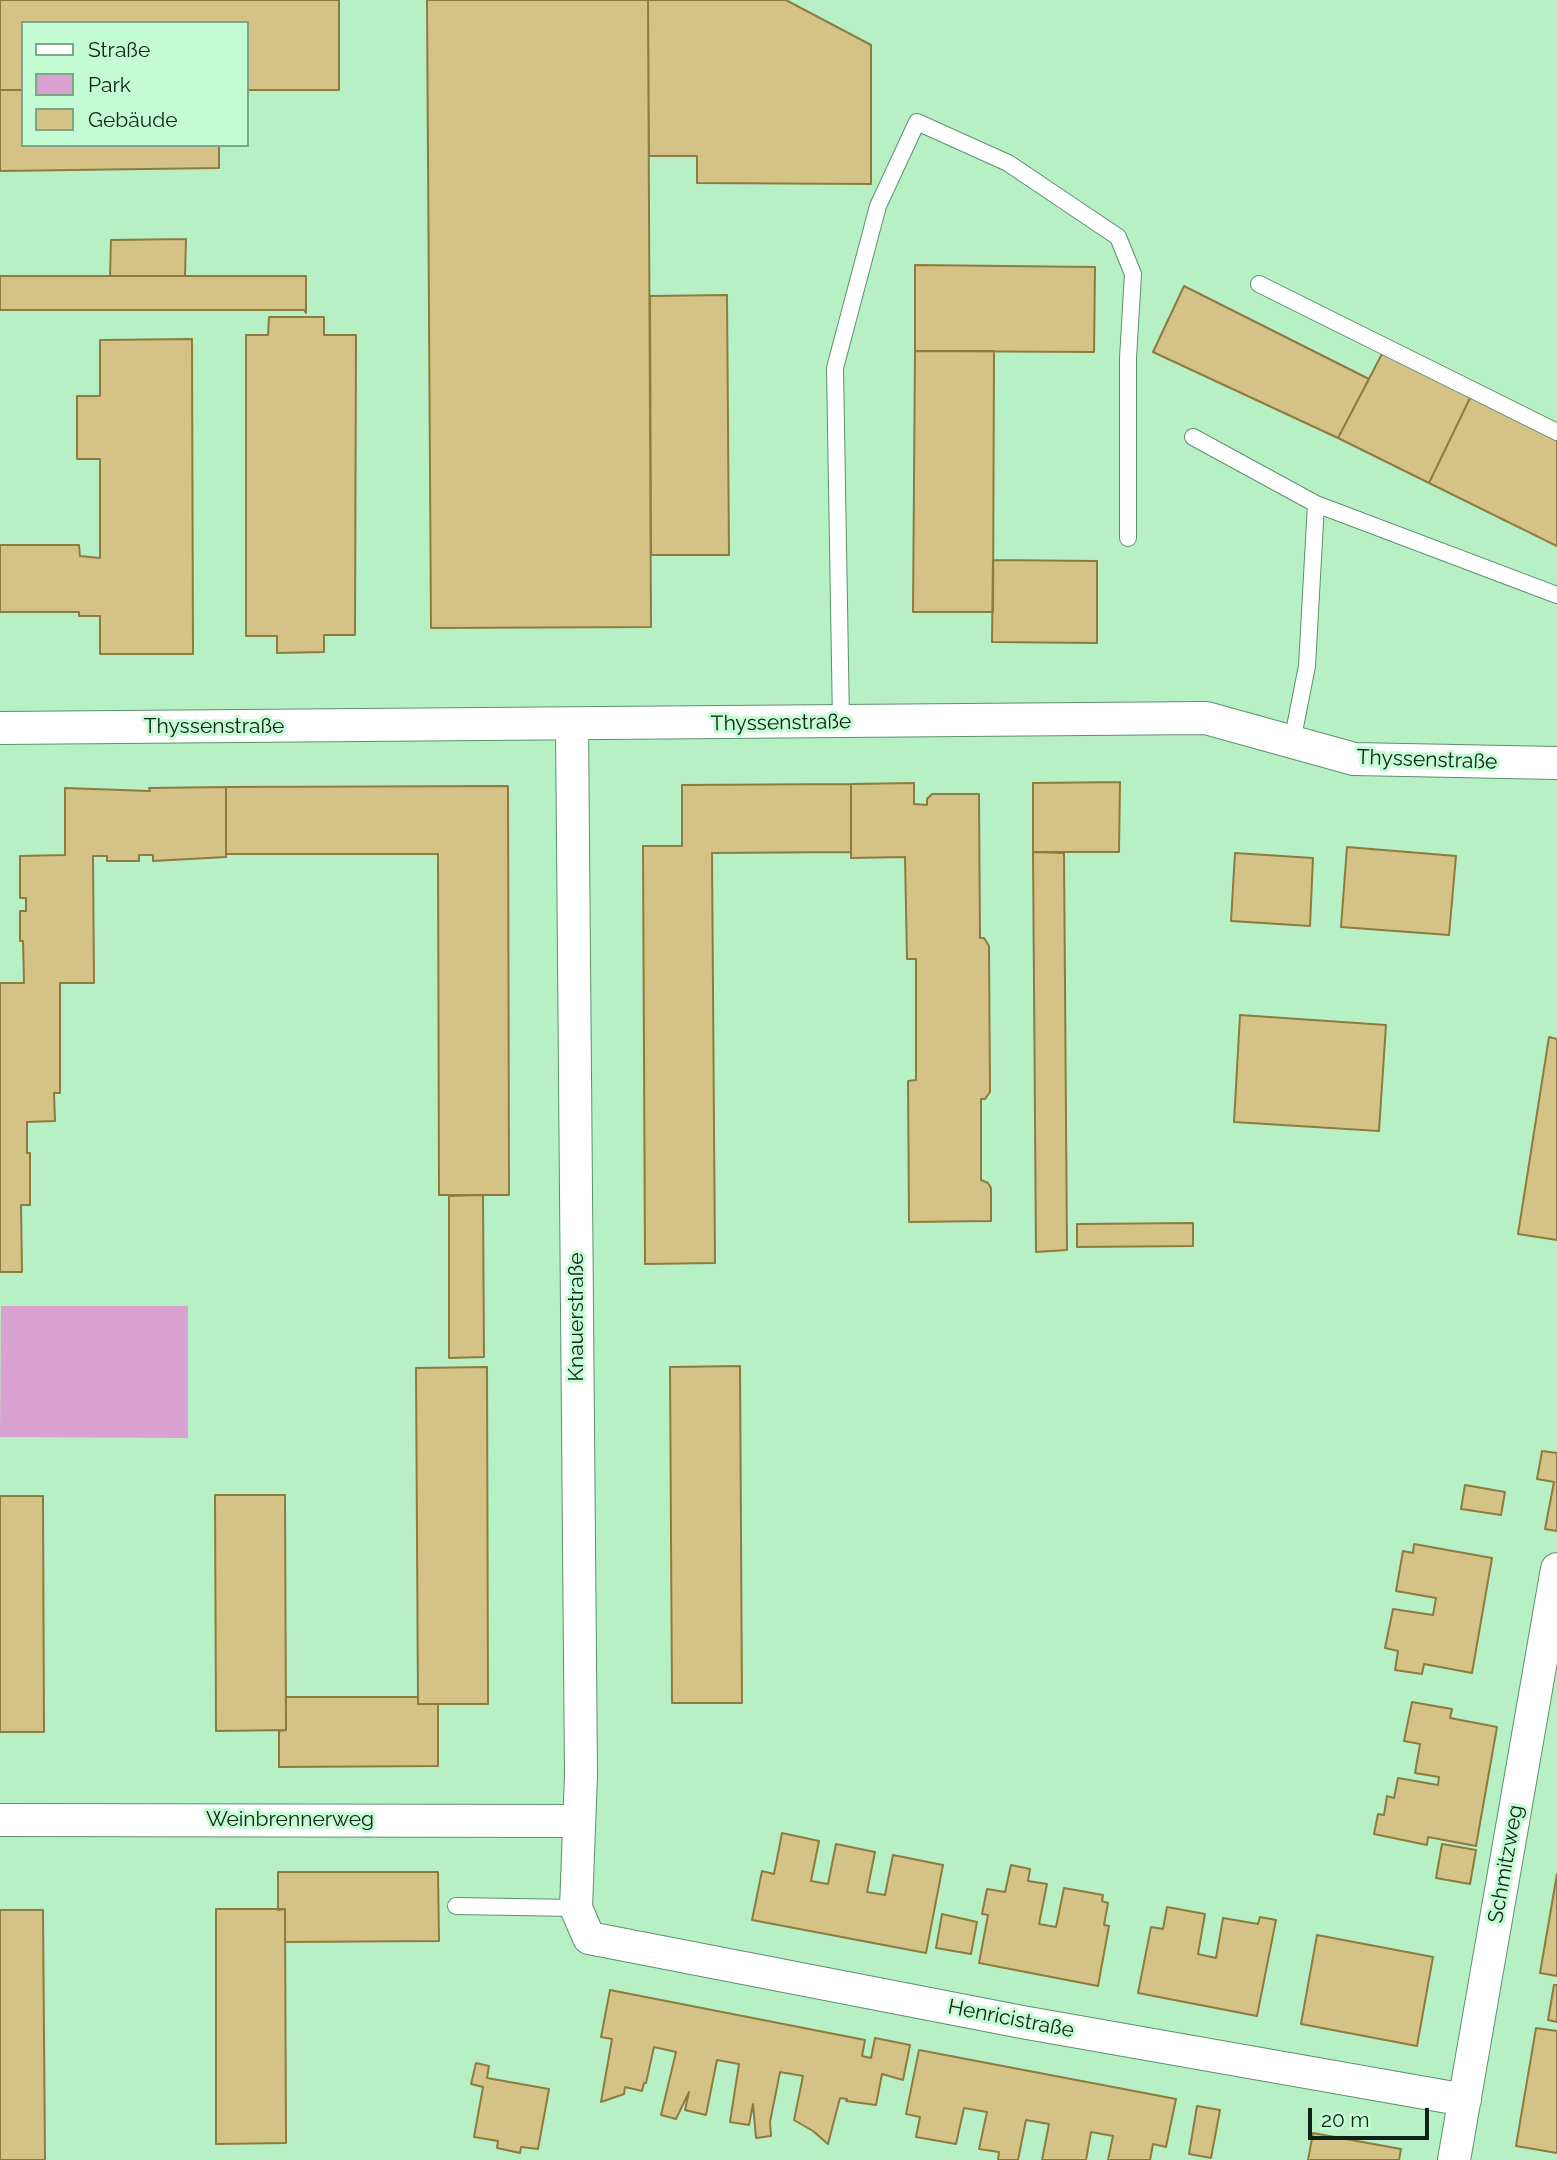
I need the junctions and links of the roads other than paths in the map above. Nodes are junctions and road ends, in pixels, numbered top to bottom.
1 (1259, 284) dead end
2 (1557, 432) edge
3 (1193, 437) dead end
4 (1316, 504) junction
5 (1128, 538) dead end
6 (1557, 595) edge
7 (841, 722) junction
8 (572, 725) junction
9 (0, 728) edge
10 (1292, 742) junction
11 (1557, 763) edge
12 (1557, 1569) edge
13 (0, 1820) edge
14 (579, 1821) junction
15 (456, 1906) dead end
16 (576, 1908) junction
17 (1465, 2100) junction
18 (1454, 2160) edge

1 - 2 lane
3 - 4 lane
4 - 6 lane
4 - 10 lane
5 - 7 lane
7 - 8 street, Thyssenstraße
7 - 10 street, Thyssenstraße
8 - 9 street, Thyssenstraße
8 - 14 street, Knauerstraße
10 - 11 street, Thyssenstraße
12 - 17 street, Schmitzweg
13 - 14 street, Weinbrennerweg
14 - 16 street, Knauerstraße
15 - 16 lane
16 - 17 street, Henricistraße
17 - 18 street, Schmitzweg

